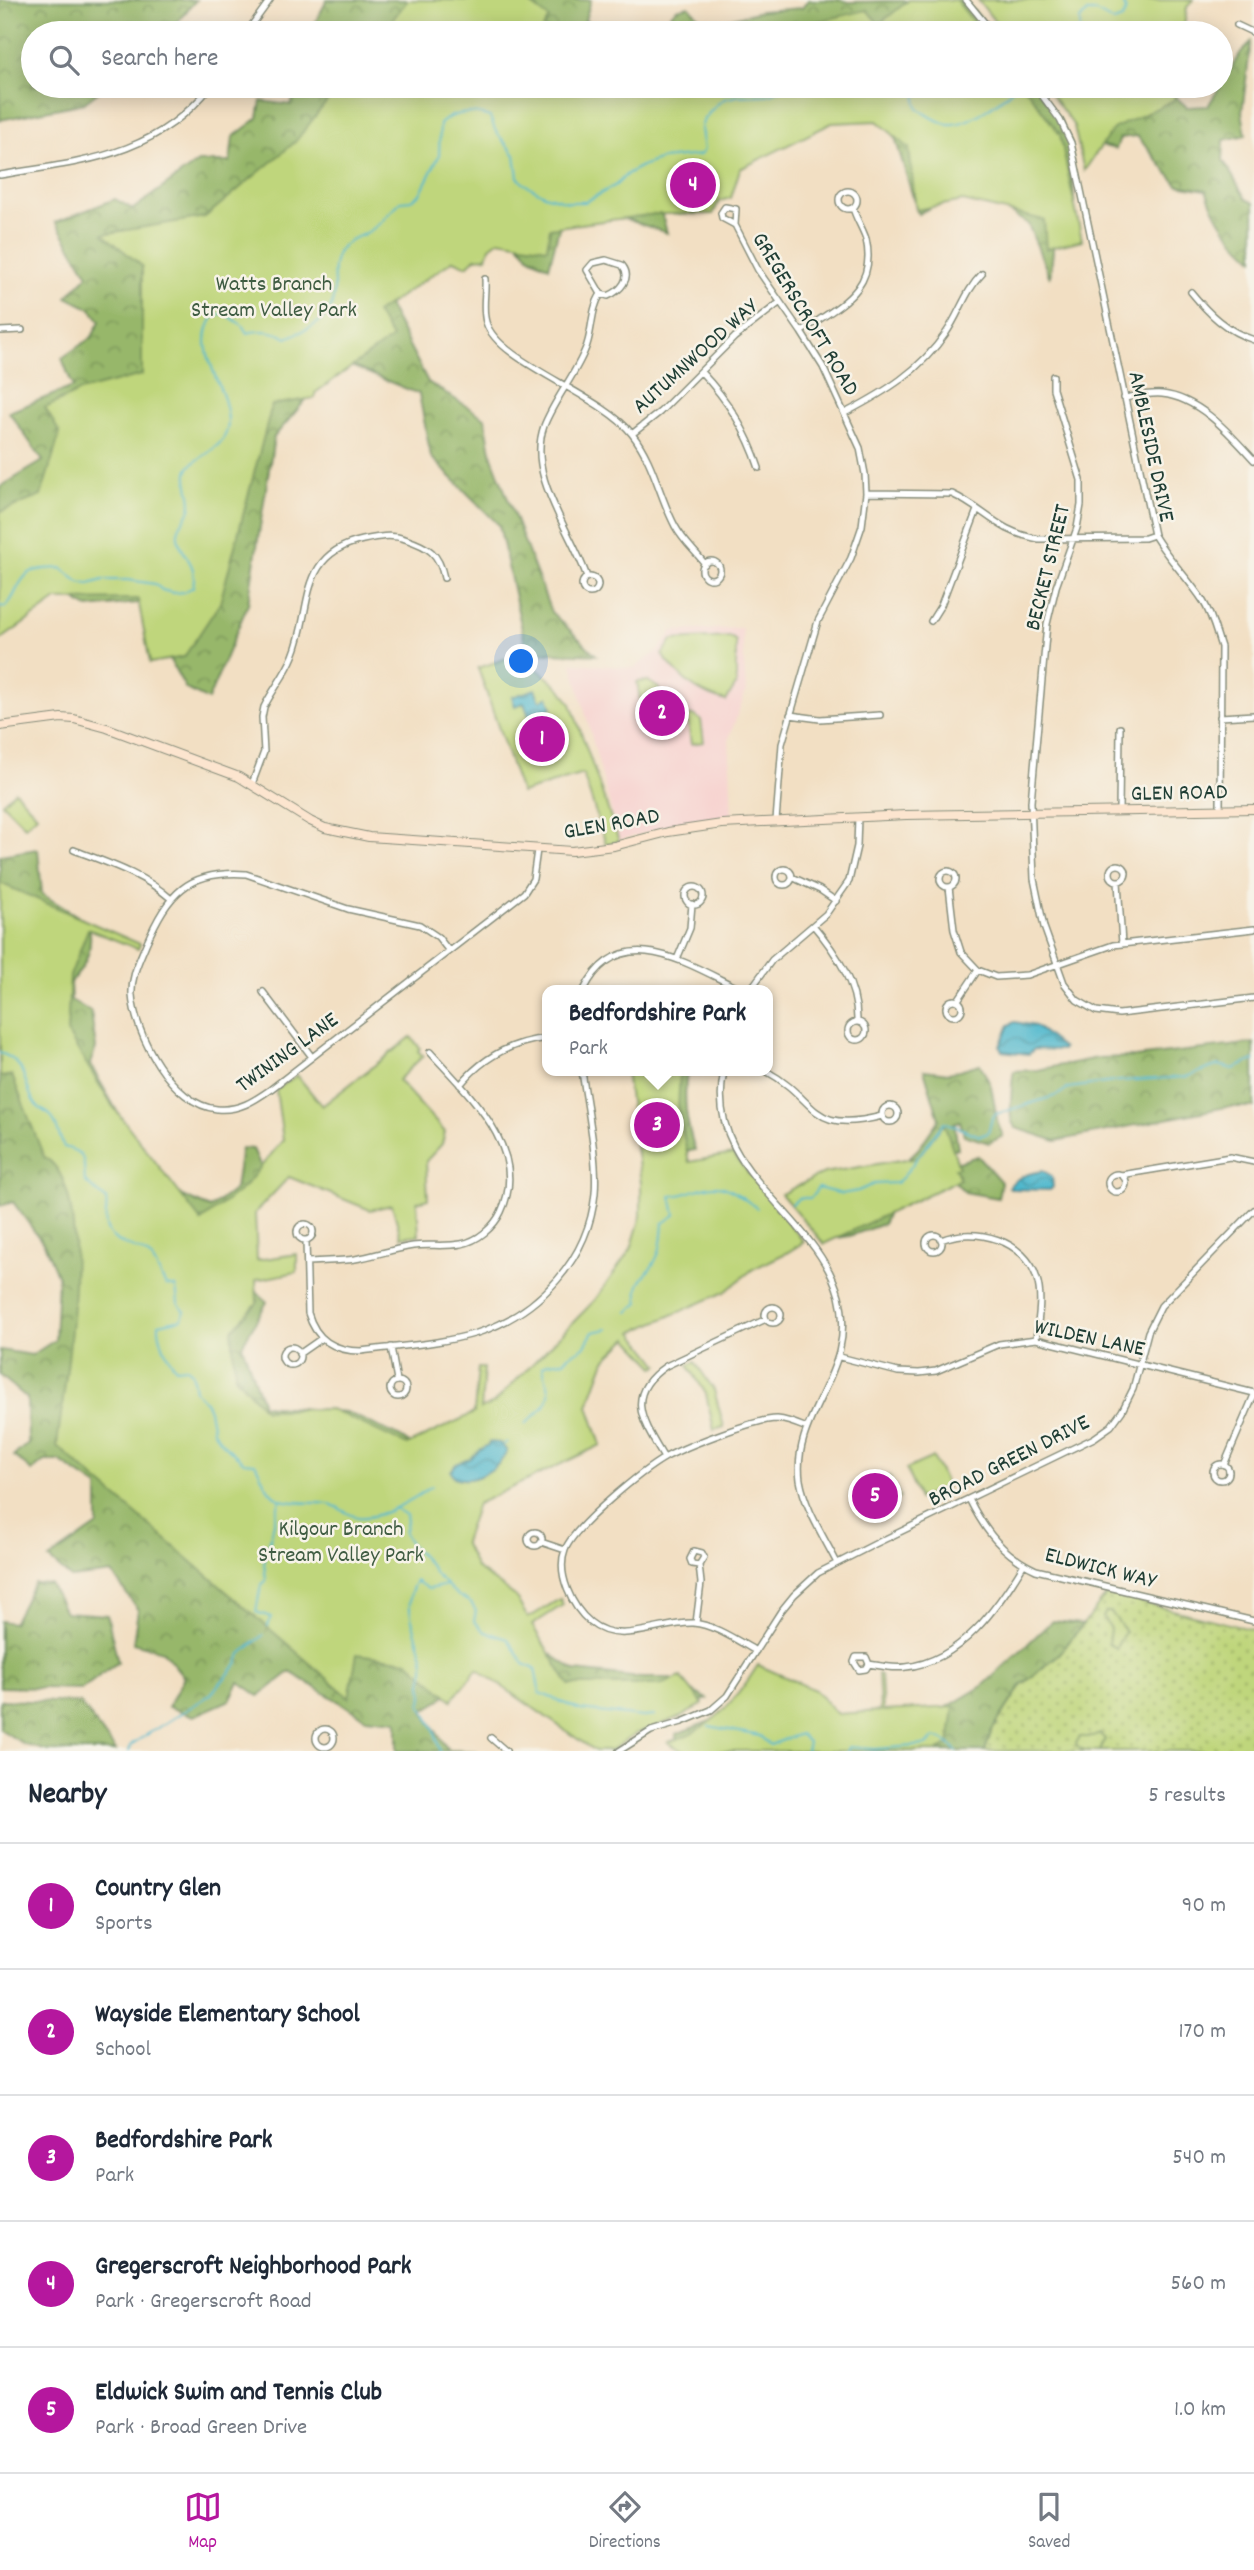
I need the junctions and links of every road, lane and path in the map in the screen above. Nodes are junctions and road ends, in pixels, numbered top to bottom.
1 (270, 0) edge
2 (966, 0) edge
3 (255, 21) edge
4 (983, 21) edge
5 (1237, 25) dead end
6 (1254, 33) edge
7 (202, 98) edge
8 (1044, 98) edge
9 (0, 175) edge
10 (853, 208) dead end
11 (735, 225) dead end
12 (982, 274) dead end
13 (485, 279) dead end
14 (1191, 292) dead end
15 (601, 294) junction
16 (779, 303) junction
17 (22, 330) dead end
18 (0, 331) edge
19 (802, 332) junction
20 (1254, 340) edge
21 (701, 372) junction
22 (1053, 376) dead end
23 (567, 385) junction
24 (1124, 398) junction
25 (845, 412) junction
26 (632, 434) junction
27 (1254, 460) edge
28 (759, 468) dead end
29 (866, 493) junction
30 (976, 510) junction
31 (1154, 535) junction
32 (1072, 539) junction
33 (705, 564) dead end
34 (444, 578) dead end
35 (587, 578) dead end
36 (931, 621) dead end
37 (789, 715) junction
38 (880, 715) dead end
39 (1254, 715) edge
40 (1220, 717) junction
41 (0, 726) edge
42 (1120, 728) dead end
43 (252, 784) junction
44 (1254, 809) edge
45 (1220, 810) junction
46 (1119, 812) junction
47 (1032, 813) junction
48 (858, 817) junction
49 (776, 821) junction
50 (74, 849) dead end
51 (537, 850) junction
52 (792, 877) dead end
53 (1118, 882) dead end
54 (949, 887) dead end
55 (170, 898) junction
56 (836, 901) junction
57 (692, 904) dead end
58 (813, 925) junction
59 (1254, 929) edge
60 (1122, 944) junction
61 (449, 951) junction
62 (677, 959) junction
63 (1057, 964) junction
64 (978, 970) junction
65 (588, 985) edge
66 (732, 985) edge
67 (754, 985) edge
68 (263, 992) dead end
69 (1254, 998) edge
70 (958, 1000) dead end
71 (857, 1022) dead end
72 (542, 1038) edge
73 (430, 1052) dead end
74 (312, 1057) junction
75 (583, 1076) edge
76 (724, 1076) edge
77 (773, 1076) edge
78 (460, 1085) junction
79 (882, 1116) dead end
80 (1254, 1161) edge
81 (1121, 1175) dead end
82 (1254, 1210) edge
83 (941, 1240) dead end
84 (306, 1241) dead end
85 (307, 1262) junction
86 (766, 1319) dead end
87 (322, 1338) junction
88 (1036, 1339) junction
89 (391, 1347) junction
90 (299, 1354) dead end
91 (840, 1357) junction
92 (1140, 1364) junction
93 (397, 1381) dead end
94 (1254, 1394) edge
95 (807, 1428) junction
96 (664, 1458) junction
97 (1224, 1465) dead end
98 (969, 1499) junction
99 (541, 1542) dead end
100 (565, 1550) junction
101 (836, 1563) junction
102 (1024, 1564) junction
103 (699, 1565) dead end
104 (1254, 1620) edge
105 (696, 1623) junction
106 (756, 1651) junction
107 (869, 1664) dead end
108 (491, 1738) dead end
109 (506, 1751) edge
110 (619, 1751) edge

1 - 3 street
2 - 4 street
5 - 6 street
7 - 9 street
8 - 24 street, AMBLESIDE DRIVE
10 - 19 street
11 - 16 street, GREGERSCROFT ROAD
12 - 25 street
13 - 23 street
14 - 20 street
15 - 15 street
15 - 23 street
16 - 19 street, GREGERSCROFT ROAD
16 - 21 street, AUTUMNWOOD WAY
17 - 18 street
19 - 25 street, GREGERSCROFT ROAD
21 - 26 street, AUTUMNWOOD WAY
21 - 28 street
22 - 32 street, BECKET STREET
23 - 26 street
23 - 35 street
24 - 27 street
24 - 31 street, AMBLESIDE DRIVE
25 - 29 street, GREGERSCROFT ROAD
26 - 33 street
29 - 30 street
29 - 37 street, GREGERSCROFT ROAD
30 - 32 street
30 - 36 street
31 - 32 street
31 - 40 street, AMBLESIDE DRIVE
32 - 47 street, BECKET STREET
34 - 43 street
37 - 38 street
37 - 49 street, GREGERSCROFT ROAD
39 - 40 street
40 - 45 street, AMBLESIDE DRIVE
41 - 43 main road, GLEN ROAD
42 - 46 street
43 - 51 main road, GLEN ROAD
44 - 45 main road, GLEN ROAD
45 - 46 main road, GLEN ROAD
46 - 47 main road, GLEN ROAD
47 - 48 main road, GLEN ROAD
47 - 63 street, BECKET STREET
48 - 49 main road, GLEN ROAD
48 - 56 street
49 - 51 main road, GLEN ROAD
50 - 55 street
51 - 61 street, TWINING LANE
52 - 56 street
53 - 60 street
54 - 64 street
55 - 61 street, TWINING LANE
55 - 74 street, TWINING LANE
56 - 58 street
57 - 62 street
58 - 67 street
58 - 71 street
59 - 60 street
60 - 63 street
61 - 74 street, TWINING LANE
62 - 65 street
62 - 66 street
63 - 64 street
63 - 69 street, BECKET STREET
64 - 70 street
68 - 74 street
72 - 78 street
73 - 78 street
75 - 89 street
76 - 91 street
77 - 79 street
78 - 85 street
80 - 81 street
82 - 92 street, BROAD GREEN DRIVE
83 - 88 street
84 - 85 street
85 - 87 street
86 - 96 street
87 - 89 street
87 - 90 street
88 - 91 street, WILDEN LANE
88 - 92 street, WILDEN LANE
89 - 93 street
91 - 95 street
92 - 94 street, WILDEN LANE
92 - 98 street, BROAD GREEN DRIVE
94 - 97 street
95 - 96 street
95 - 101 street
96 - 100 street
98 - 101 street, BROAD GREEN DRIVE
98 - 102 street, ELDWICK WAY
99 - 100 street
100 - 105 street
101 - 106 street, BROAD GREEN DRIVE
102 - 104 street, ELDWICK WAY
102 - 107 street
103 - 105 street
105 - 106 street
106 - 110 street, BROAD GREEN DRIVE
108 - 109 street

